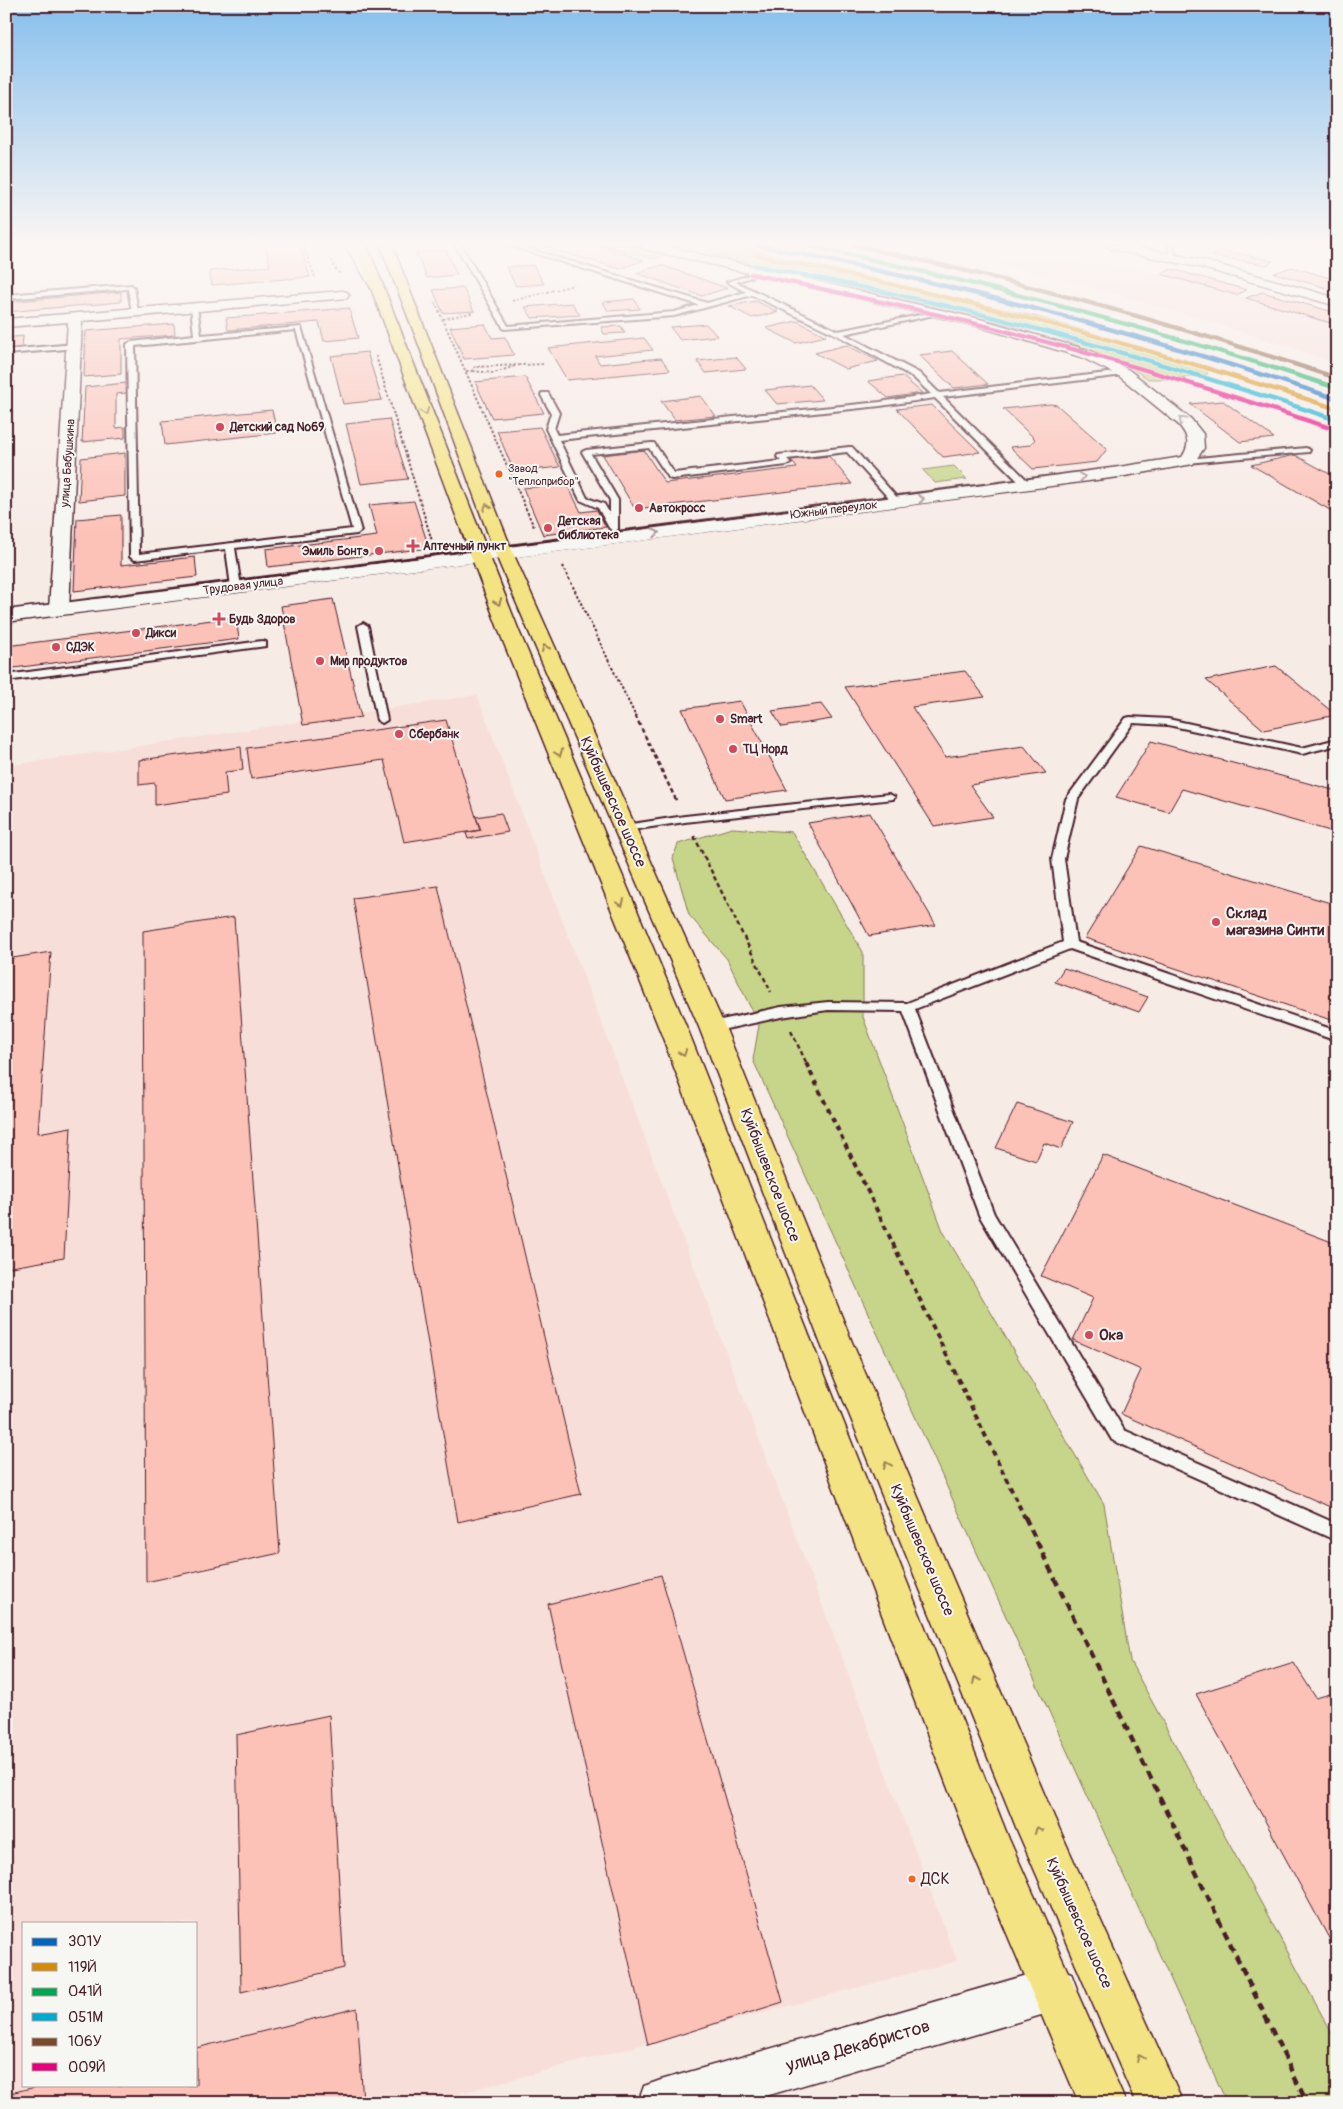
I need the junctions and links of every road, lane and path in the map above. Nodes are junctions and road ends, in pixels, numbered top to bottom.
1 (137, 343) edge
2 (303, 343) edge
3 (401, 343) edge
4 (425, 343) edge
5 (453, 343) edge
6 (857, 343) edge
7 (1053, 343) edge
8 (75, 346) joint
9 (6, 352) edge
10 (376, 354) dead end
11 (544, 364) dead end
12 (514, 366) junction
13 (472, 371) junction
14 (466, 372) junction
15 (1124, 373) junction
16 (546, 395) dead end
17 (937, 395) junction
18 (555, 438) junction
19 (1306, 450) dead end
20 (1187, 461) junction
21 (1027, 485) junction
22 (897, 502) junction
23 (617, 533) junction
24 (537, 534) dead end
25 (230, 545) junction
26 (434, 547) dead end
27 (492, 555) junction
28 (561, 562) dead end
29 (236, 588) junction
30 (59, 609) junction
31 (6, 616) edge
32 (363, 626) dead end
33 (262, 644) dead end
34 (6, 678) edge
35 (382, 720) dead end
36 (1337, 742) edge
37 (888, 797) dead end
38 (685, 820) junction
39 (625, 828) junction
40 (1070, 944) junction
41 (908, 1007) junction
42 (781, 1012) junction
43 (712, 1027) junction
44 (1337, 1036) edge
45 (1337, 1533) edge
46 (1055, 1990) junction
47 (661, 2103) edge
48 (1103, 2103) edge
49 (1160, 2103) edge
50 (1306, 2103) edge

1 - 25 lane
2 - 25 lane
3 -> 27 main road, Куйбышевское шоссе
27 -> 4 main road, Куйбышевское шоссе
5 - 14 path
6 - 17 lane
7 - 15 street
8 - 9 lane
8 - 30 street, улица Бабушкина
10 - 26 path
11 - 12 path
12 - 13 path
12 - 13 path
13 - 14 path
14 - 24 path
15 - 17 lane
20 -> 15 street
16 - 18 lane
17 - 18 lane
17 - 21 lane
18 - 23 lane
19 - 20 lane
21 -> 20 street, Южный переулок
22 -> 21 street, Южный переулок
23 -> 22 street, Южный переулок
22 - 23 lane
23 - 27 street, Южный переулок
25 - 29 lane
27 - 29 street, Трудовая улица
39 -> 27 main road, Куйбышевское шоссе
27 -> 46 main road, Куйбышевское шоссе
28 - 38 path
29 - 30 street, Трудовая улица
30 - 31 street, Трудовая улица
32 - 35 lane
33 - 34 lane
36 - 40 lane
37 - 38 lane
38 - 39 lane
38 - 42 path
39 - 43 main road, Куйбышевское шоссе
40 - 41 lane
40 - 44 lane
41 - 42 lane
41 - 45 lane
42 - 43 lane
42 - 50 path
49 -> 43 main road, Куйбышевское шоссе
46 - 47 street, улица Декабристов
46 - 48 main road, Куйбышевское шоссе

